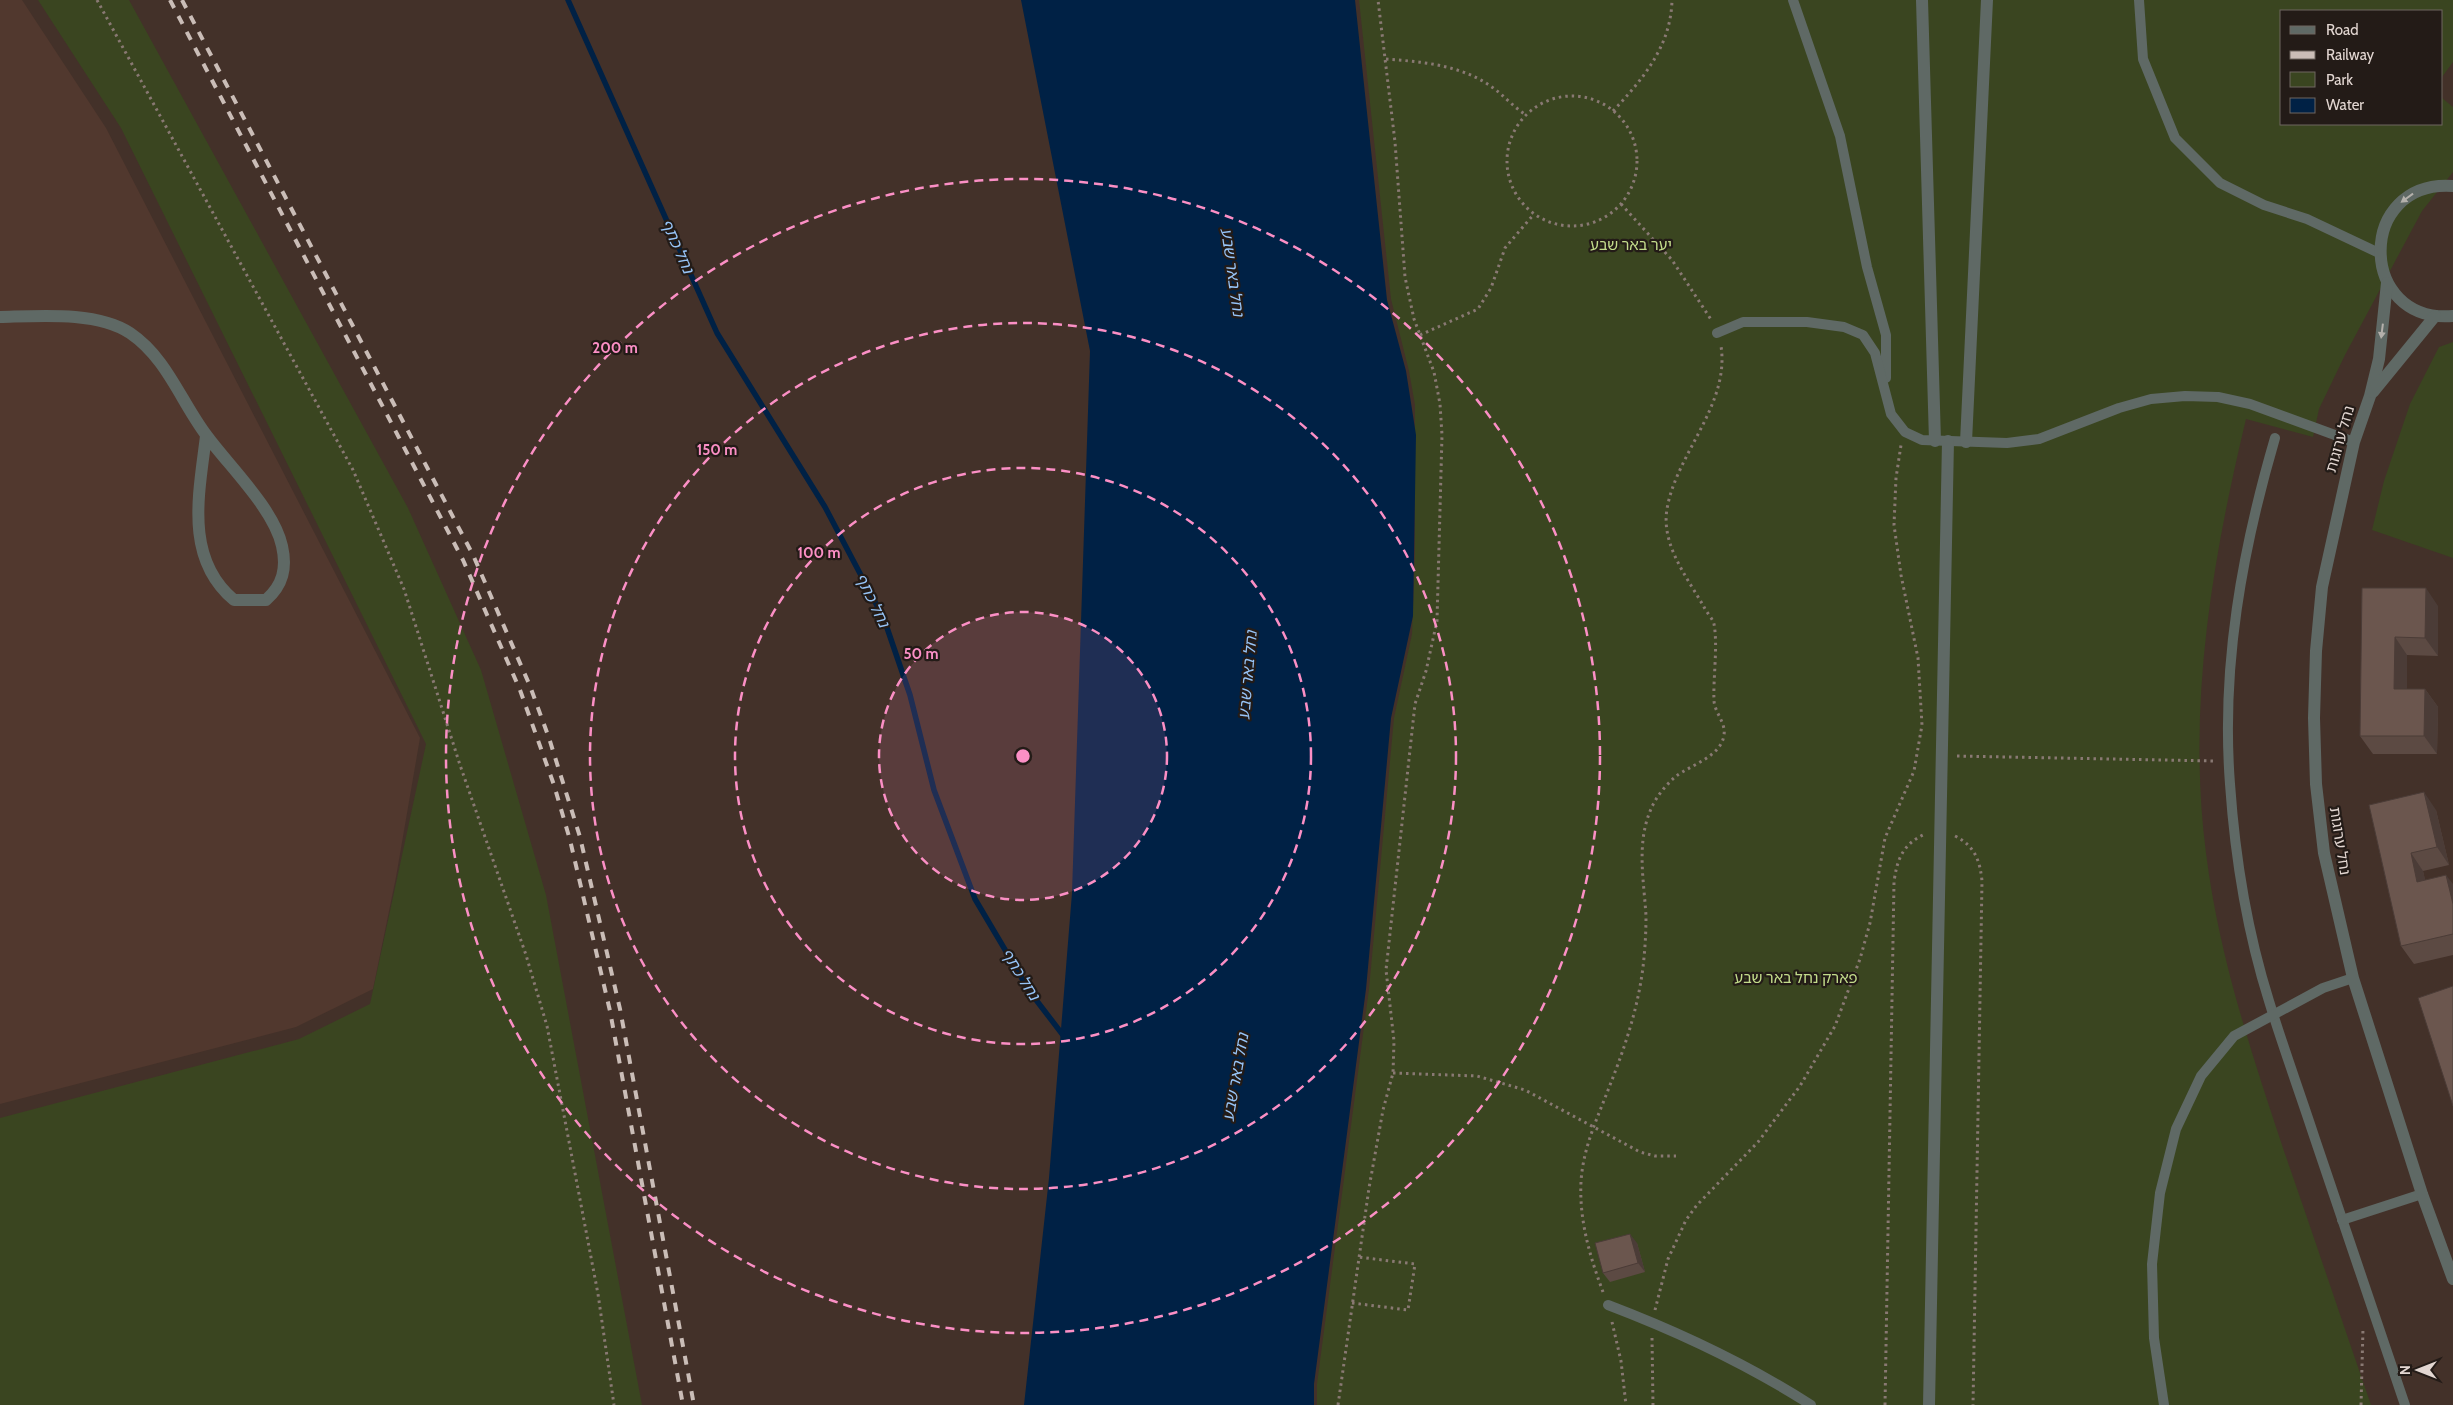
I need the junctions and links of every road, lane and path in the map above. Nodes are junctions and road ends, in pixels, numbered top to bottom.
1 (97, 0) edge
2 (1378, 0) edge
3 (1672, 0) edge
4 (1793, 0) edge
5 (1922, 0) edge
6 (1987, 0) edge
7 (2139, 0) edge
8 (1386, 60) junction
9 (1613, 111) junction
10 (1526, 115) junction
11 (2453, 186) edge
12 (1620, 204) junction
13 (1534, 214) junction
14 (2380, 253) junction
15 (2388, 283) junction
16 (2434, 316) junction
17 (2453, 316) edge
18 (0, 317) edge
19 (1718, 333) junction
20 (1420, 335) junction
21 (2370, 396) junction
22 (1887, 397) junction
23 (1904, 432) junction
24 (206, 436) junction
25 (2275, 438) dead end
26 (1935, 441) junction
27 (1948, 441) junction
28 (1966, 442) junction
29 (2354, 442) junction
30 (1942, 756) junction
31 (2229, 761) junction
32 (1941, 832) junction
33 (2353, 978) junction
34 (2273, 1014) junction
35 (1393, 1074) junction
36 (1593, 1127) junction
37 (1676, 1156) dead end
38 (2422, 1194) junction
39 (2342, 1220) junction
40 (1358, 1257) junction
41 (2453, 1279) edge
42 (1352, 1303) junction
43 (1608, 1305) junction
44 (2363, 1321) dead end
45 (1654, 1322) junction
46 (614, 1405) edge
47 (1338, 1405) edge
48 (1626, 1405) edge
49 (1653, 1405) edge
50 (1811, 1405) edge
51 (1885, 1405) edge
52 (1929, 1405) edge
53 (1973, 1405) edge
54 (2164, 1405) edge
55 (2361, 1405) edge
56 (2405, 1405) edge

1 - 46 path
2 - 8 path
3 - 9 path
4 - 22 lane
5 - 26 street
6 - 28 street
7 - 14 lane
8 - 10 path
8 - 20 path
9 - 10 path
9 - 12 path
10 - 13 path
11 -> 14 street
12 - 13 path
12 - 19 path
13 - 20 path
14 - 15 street
15 - 16 street
15 -> 21 street, נחל ערוגות
16 - 17 street
16 - 21 street, נחל ערוגות
18 - 24 street
19 - 22 lane
19 - 36 path
20 - 35 path
21 - 29 street, נחל ערוגות
22 - 23 lane
23 - 26 lane
23 - 45 path
24 - 24 street
25 - 31 lane
26 - 27 lane
27 - 28 lane
27 - 30 street
28 - 29 lane
29 - 33 street, נחל ערוגות
30 - 31 path
30 - 32 street
31 - 34 lane
32 - 51 path
32 - 52 street
32 - 53 path
33 - 34 lane
33 - 38 street, נחל ערוגות
34 - 39 lane
34 - 54 lane
35 - 36 path
35 - 40 path
36 - 37 path
36 - 43 path
38 - 39 lane
38 - 41 street, נחל ערוגות
39 - 56 lane
40 - 42 path
40 - 42 path
42 - 47 path
43 - 45 lane
43 - 48 path
44 - 55 path
45 - 49 path
45 - 50 lane

